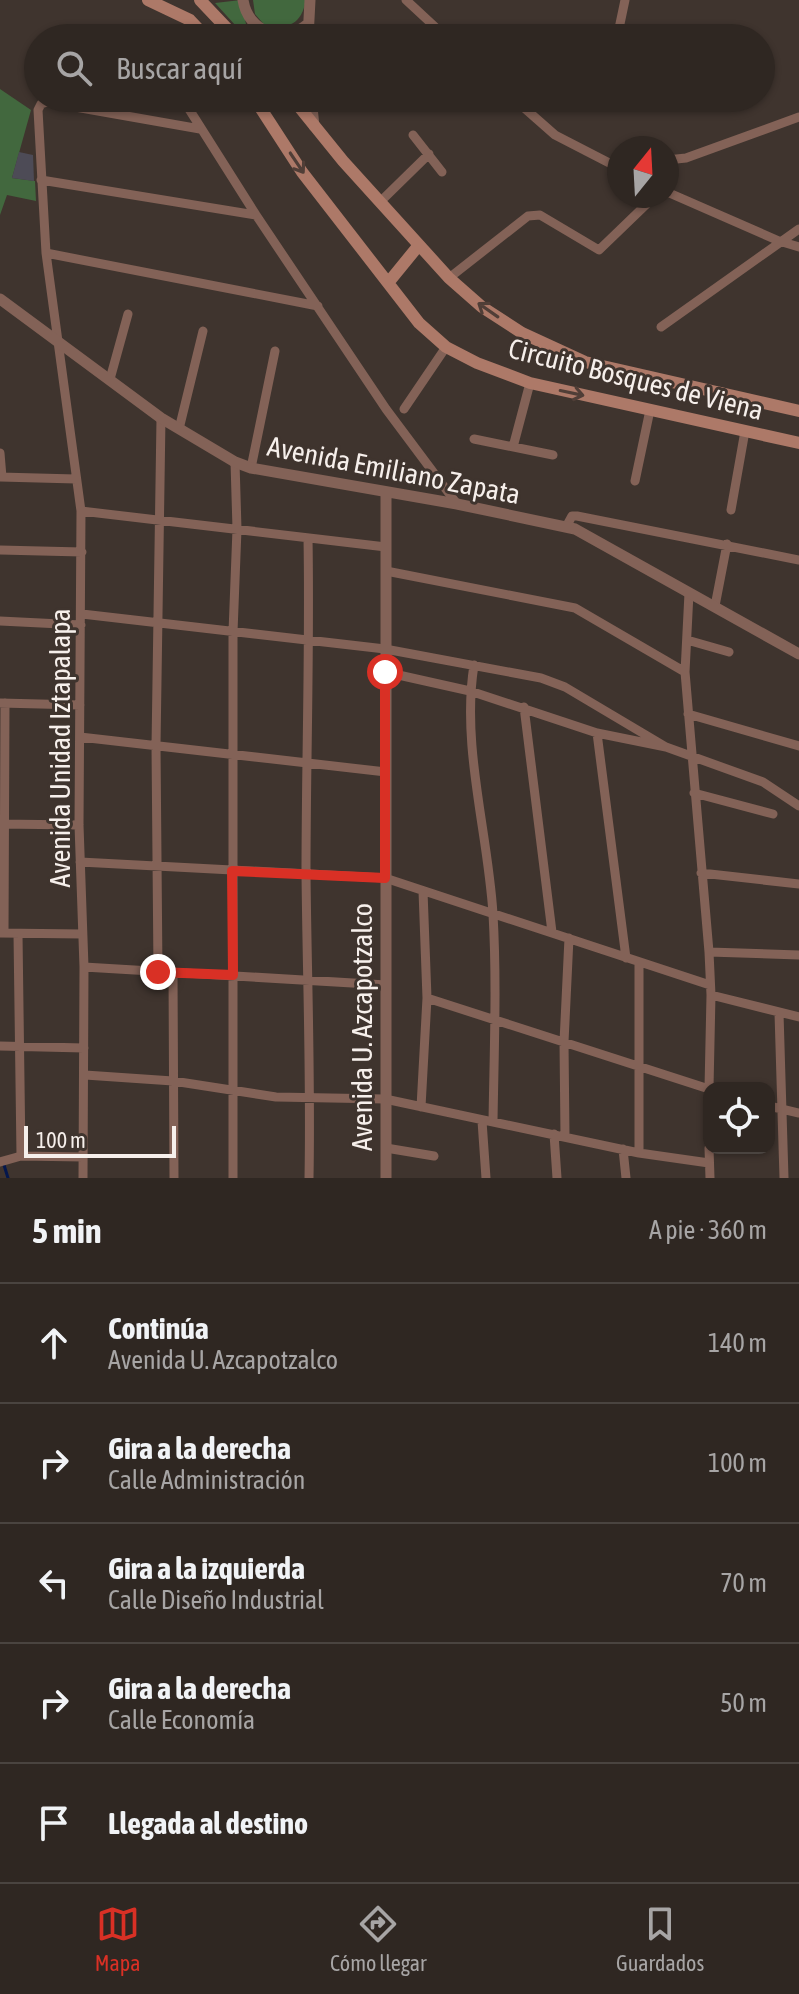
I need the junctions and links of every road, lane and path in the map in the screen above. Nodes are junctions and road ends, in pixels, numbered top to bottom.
1 (148, 0) edge
2 (200, 0) edge
3 (243, 0) edge
4 (310, 0) edge
5 (406, 0) edge
6 (625, 0) edge
7 (194, 24) edge
8 (223, 24) edge
9 (256, 24) edge
10 (308, 24) edge
11 (432, 24) edge
12 (620, 24) edge
13 (38, 112) edge
14 (104, 112) edge
15 (190, 112) edge
16 (263, 112) edge
17 (303, 112) edge
18 (312, 112) edge
19 (529, 112) edge
20 (799, 117) edge
21 (314, 126) junction
22 (200, 129) junction
23 (413, 135) dead end
24 (429, 154) junction
25 (679, 159) edge
26 (607, 161) edge
27 (442, 172) dead end
28 (41, 180) junction
29 (679, 197) edge
30 (380, 202) junction
31 (643, 208) edge
32 (256, 215) junction
33 (799, 229) edge
34 (779, 241) junction
35 (419, 245) junction
36 (799, 247) edge
37 (46, 253) junction
38 (449, 278) junction
39 (388, 283) junction
40 (0, 299) edge
41 (318, 306) junction
42 (128, 314) dead end
43 (661, 327) dead end
44 (203, 331) dead end
45 (57, 341) junction
46 (446, 347) junction
47 (275, 351) dead end
48 (110, 379) junction
49 (530, 383) junction
50 (404, 409) dead end
51 (650, 410) junction
52 (799, 411) edge
53 (161, 418) junction
54 (179, 429) junction
55 (745, 431) junction
56 (474, 439) dead end
57 (799, 443) edge
58 (513, 447) junction
59 (0, 453) edge
60 (553, 455) dead end
61 (235, 462) junction
62 (251, 468) junction
63 (1, 477) edge
64 (76, 479) junction
65 (635, 481) dead end
66 (386, 492) junction
67 (457, 504) junction
68 (731, 510) dead end
69 (81, 511) junction
70 (161, 520) junction
71 (566, 527) junction
72 (237, 529) junction
73 (308, 538) junction
74 (727, 544) junction
75 (386, 547) junction
76 (0, 550) edge
77 (82, 552) junction
78 (799, 560) edge
79 (386, 571) junction
80 (689, 593) junction
81 (715, 606) junction
82 (82, 619) junction
83 (0, 621) edge
84 (158, 623) junction
85 (233, 632) junction
86 (687, 640) junction
87 (310, 641) junction
88 (385, 649) junction
89 (798, 651) edge
90 (729, 652) dead end
91 (474, 665) junction
92 (385, 672) junction
93 (685, 672) junction
94 (470, 691) junction
95 (3, 703) edge
96 (80, 705) junction
97 (524, 707) junction
98 (688, 714) junction
99 (597, 733) junction
100 (80, 737) junction
101 (156, 746) junction
102 (799, 746) edge
103 (666, 747) junction
104 (232, 755) junction
105 (690, 755) junction
106 (306, 763) junction
107 (386, 772) junction
108 (694, 793) junction
109 (799, 806) edge
110 (773, 814) dead end
111 (2, 824) edge
112 (79, 825) junction
113 (80, 862) junction
114 (158, 866) junction
115 (232, 871) junction
116 (701, 873) junction
117 (306, 875) junction
118 (385, 878) junction
119 (799, 884) edge
120 (423, 891) junction
121 (493, 913) junction
122 (552, 932) junction
123 (2, 933) edge
124 (18, 934) junction
125 (82, 934) junction
126 (569, 938) junction
127 (709, 952) junction
128 (799, 955) edge
129 (626, 958) junction
130 (639, 963) junction
131 (84, 967) junction
132 (158, 972) junction
133 (173, 972) junction
134 (233, 975) junction
135 (308, 980) junction
136 (386, 985) junction
137 (710, 990) junction
138 (427, 998) junction
139 (779, 1013) junction
140 (799, 1017) edge
141 (495, 1020) junction
142 (564, 1042) junction
143 (0, 1046) edge
144 (20, 1047) junction
145 (84, 1048) junction
146 (640, 1067) junction
147 (85, 1075) junction
148 (173, 1081) junction
149 (709, 1082) edge
150 (703, 1087) edge
151 (232, 1091) junction
152 (311, 1098) junction
153 (385, 1099) junction
154 (421, 1107) junction
155 (775, 1108) edge
156 (782, 1110) junction
157 (799, 1113) edge
158 (487, 1122) junction
159 (560, 1135) junction
160 (386, 1148) junction
161 (623, 1149) junction
162 (639, 1153) junction
163 (709, 1154) edge
164 (21, 1156) junction
165 (434, 1156) dead end
166 (83, 1157) junction
167 (2, 1162) edge
168 (709, 1163) junction
169 (83, 1178) edge
170 (174, 1178) edge
171 (233, 1178) edge
172 (309, 1178) edge
173 (386, 1178) edge
174 (486, 1178) edge
175 (557, 1178) edge
176 (626, 1178) edge
177 (710, 1178) edge
178 (784, 1178) edge

1 - 7 main road
2 - 8 main road
3 - 9 street
4 - 10 street
5 - 11 street
6 - 12 street
13 - 28 street, Avenida Unidad Iztapalapa
14 - 22 street, Avenida Unidad Iztapalapa
15 - 22 street
16 -> 39 main road, Circuito Bosques de Viena
17 - 21 main road, Circuito Bosques de Viena
18 - 21 street
19 - 26 street
20 - 25 street
21 - 30 main road, Circuito Bosques de Viena
22 - 32 street
23 - 24 street
24 - 27 street
24 - 30 street
28 - 32 street
28 - 37 street, Avenida Unidad Iztapalapa
29 - 34 street
30 - 35 main road, Circuito Bosques de Viena
31 - 38 street
32 - 41 street
33 - 34 street
34 - 36 street
34 - 43 street
35 - 38 main road, Circuito Bosques de Viena
35 - 39 main road
37 - 41 street
37 - 45 street, Avenida Unidad Iztapalapa
52 -> 38 main road, Circuito Bosques de Viena
39 - 46 main road, Circuito Bosques de Viena
40 - 45 street, Avenida Emiliano Zapata
41 - 67 street
42 - 48 street
44 - 54 street
45 - 48 street, Avenida Emiliano Zapata
45 - 64 street, Avenida Unidad Iztapalapa
46 - 49 main road, Circuito Bosques de Viena
46 - 50 street
47 - 62 street
48 - 53 street, Avenida Emiliano Zapata
49 -> 51 main road, Circuito Bosques de Viena
49 - 58 street
51 - 55 main road, Circuito Bosques de Viena
51 - 65 street
53 - 54 street, Avenida Emiliano Zapata
53 - 70 street
54 - 61 street, Avenida Emiliano Zapata
55 - 57 main road, Circuito Bosques de Viena
55 - 68 street
56 - 58 street
58 - 60 street
59 - 63 street
61 - 62 street, Avenida Emiliano Zapata
61 - 72 street
62 - 66 street, Avenida Emiliano Zapata
63 - 64 street
64 - 69 street, Avenida Unidad Iztapalapa
66 - 67 street, Avenida Emiliano Zapata
66 - 75 street, Avenida U. Azcapotzalco
67 - 71 street, Avenida Emiliano Zapata
69 - 70 street
69 - 77 street, Avenida Unidad Iztapalapa
70 - 72 street
70 - 84 street
71 - 74 street
71 - 80 street, Avenida Emiliano Zapata
72 - 73 street
72 - 85 street
73 - 75 street
73 - 87 street
74 - 78 street
74 - 81 street
75 - 79 street, Avenida U. Azcapotzalco
76 - 77 street
77 - 82 street, Avenida Unidad Iztapalapa
79 - 88 street, Avenida U. Azcapotzalco
79 - 93 street
80 - 81 street, Avenida Emiliano Zapata
80 - 86 street
81 - 89 street, Avenida Emiliano Zapata
82 - 83 street
82 - 84 street
82 - 96 street, Avenida Unidad Iztapalapa
84 - 85 street
84 - 101 street
85 - 87 street
85 - 104 street
86 - 90 street
86 - 93 street
87 - 88 street
87 - 106 street
88 - 91 street
88 - 92 street, Avenida U. Azcapotzalco
91 - 94 street
91 - 103 street
92 - 94 street
92 - 107 street, Avenida U. Azcapotzalco
93 - 98 street
94 - 97 street
94 - 121 street
95 - 96 street
95 - 111 street
96 - 100 street, Avenida Unidad Iztapalapa
97 - 99 street
97 - 122 street
98 - 102 street
98 - 105 street
99 - 103 street
99 - 129 street
100 - 101 street
100 - 112 street, Avenida Unidad Iztapalapa
101 - 104 street
101 - 114 street
103 - 105 street
104 - 106 street
104 - 115 street
105 - 108 street
105 - 109 street
106 - 107 street
106 - 117 street
107 - 118 street, Avenida U. Azcapotzalco
108 - 110 street
108 - 116 street
111 - 112 street
111 - 123 street
112 - 113 street, Avenida Unidad Iztapalapa
113 - 114 street
113 - 125 street, Avenida Unidad Iztapalapa
114 - 115 street
114 - 132 street
115 - 117 street
115 - 134 street
116 - 119 street
116 - 127 street
117 - 118 street
117 - 135 street
118 - 120 street
118 - 136 street, Avenida U. Azcapotzalco
120 - 121 street
120 - 138 street
121 - 122 street
121 - 141 street
122 - 126 street
123 - 124 street
124 - 125 street
124 - 144 street
125 - 131 street, Avenida Unidad Iztapalapa
126 - 129 street
126 - 142 street
127 - 128 street
127 - 137 street
129 - 130 street
130 - 137 street
130 - 146 street
131 - 132 street
131 - 145 street, Avenida Unidad Iztapalapa
132 - 133 street
133 - 134 street
133 - 148 street
134 - 135 street
134 - 151 street
135 - 136 street
135 - 152 street
136 - 153 street, Avenida U. Azcapotzalco
137 - 139 street
137 - 149 street
138 - 141 street
138 - 154 street
139 - 140 street
139 - 156 street
141 - 142 street
141 - 158 street
142 - 146 street
142 - 159 street
143 - 144 street
144 - 145 street
144 - 164 street
145 - 147 street, Avenida Unidad Iztapalapa
146 - 150 street
146 - 162 street
147 - 148 street
147 - 166 street, Avenida Unidad Iztapalapa
148 - 151 street
148 - 170 street
151 - 152 street
151 - 171 street
152 - 153 street
152 - 172 street
153 - 154 street
153 - 160 street, Avenida U. Azcapotzalco
154 - 158 street
155 - 156 street
156 - 157 street
156 - 178 street
158 - 159 street
158 - 174 street
159 - 161 street
159 - 175 street
160 - 165 street
160 - 173 street, Avenida U. Azcapotzalco
161 - 162 street
161 - 176 street
162 - 168 street
163 - 168 street
164 - 166 street
164 - 167 street
166 - 169 street, Avenida Unidad Iztapalapa
168 - 177 street

